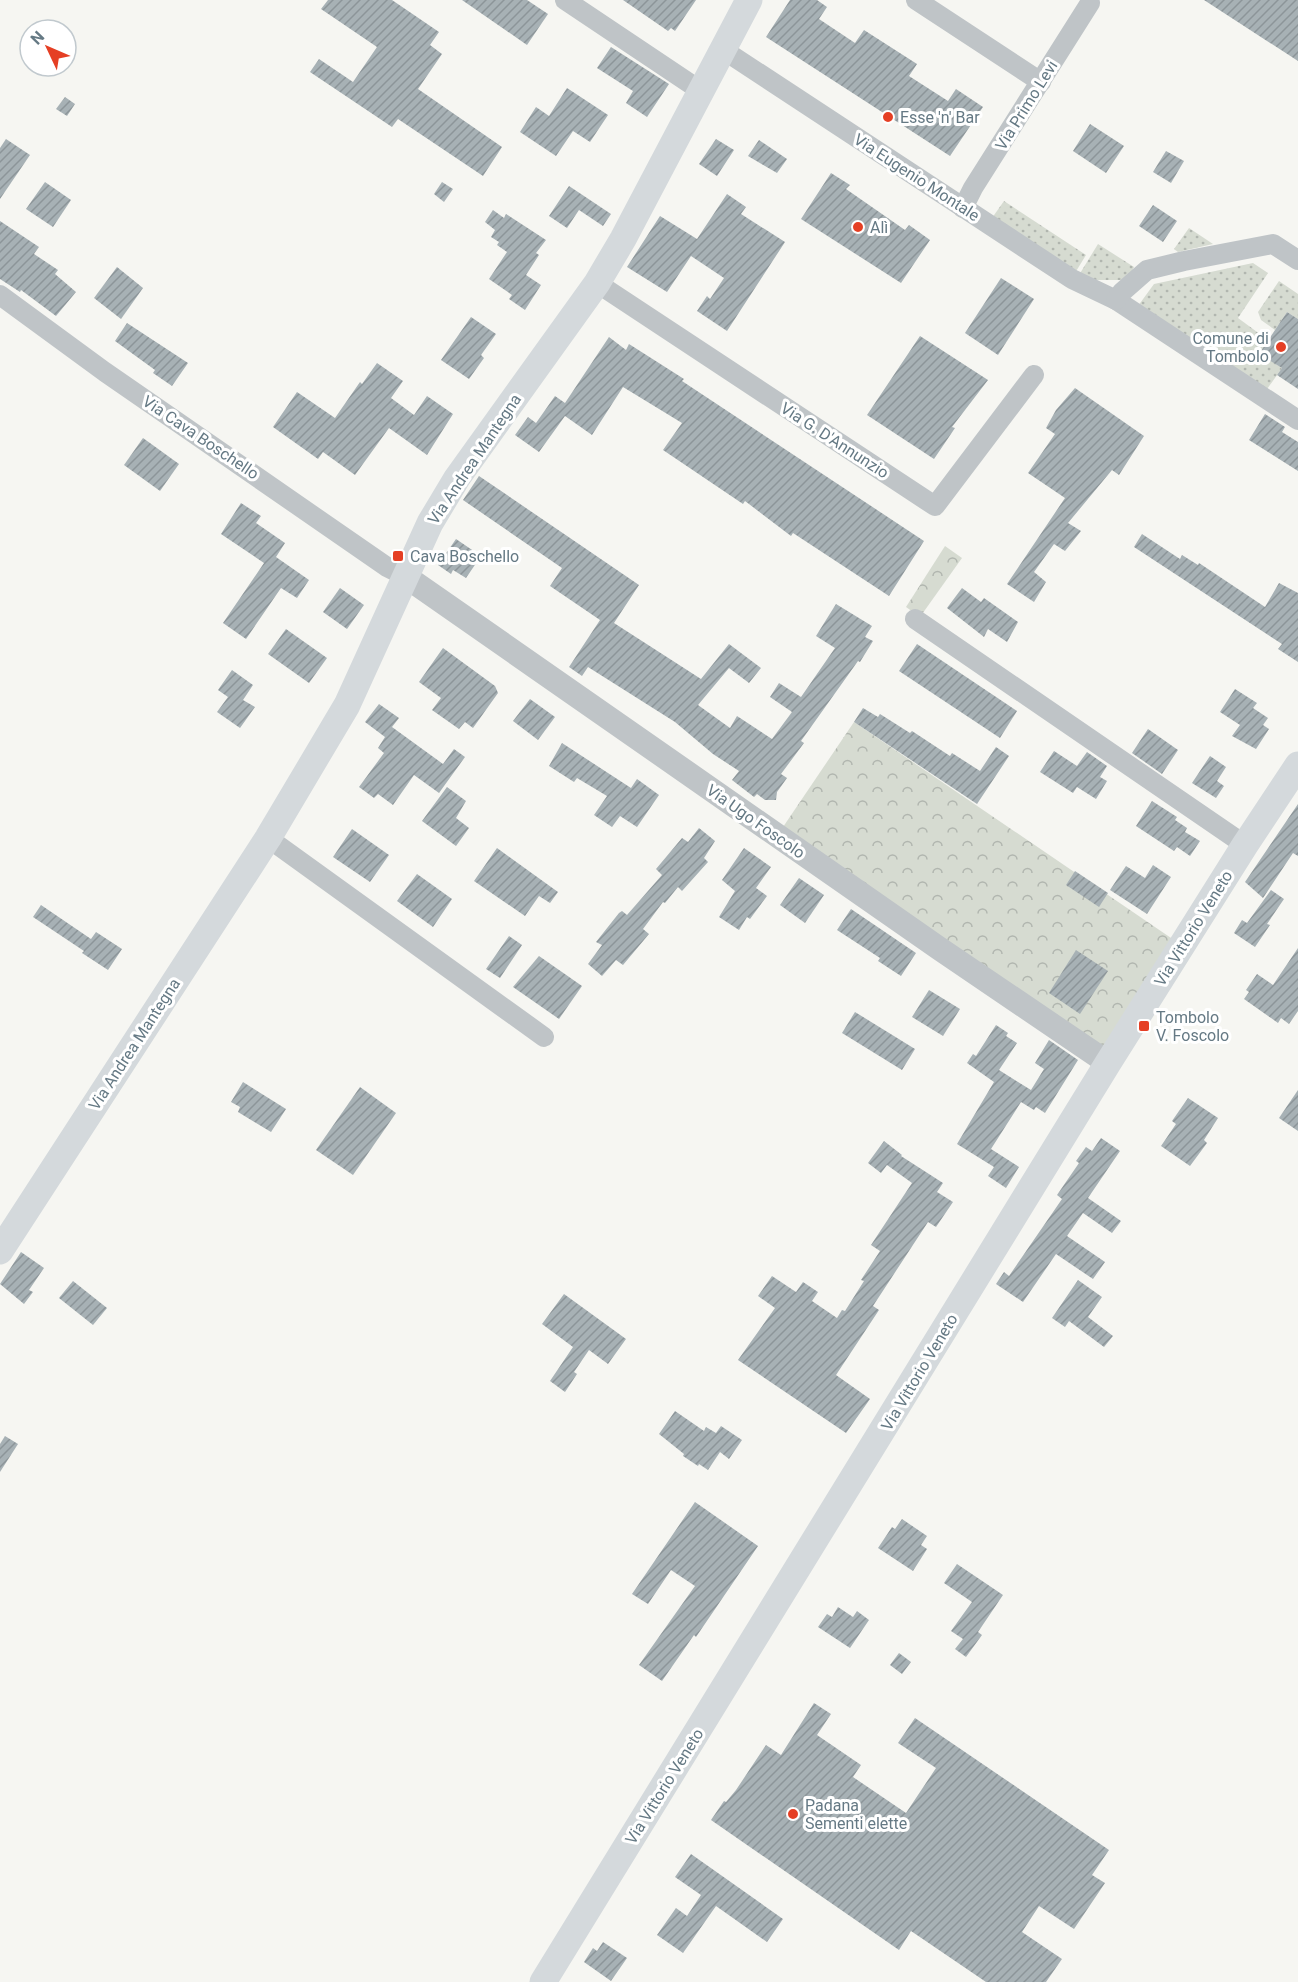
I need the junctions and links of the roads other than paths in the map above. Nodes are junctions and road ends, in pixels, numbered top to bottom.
1 (565, 0) edge
2 (749, 0) edge
3 (916, 0) edge
4 (1090, 3) dead end
5 (722, 49) junction
6 (1041, 82) junction
7 (700, 91) junction
8 (963, 208) junction
9 (1298, 260) edge
10 (597, 283) junction
11 (0, 295) edge
12 (1116, 300) junction
13 (1034, 375) dead end
14 (1298, 420) edge
15 (405, 576) junction
16 (915, 619) dead end
17 (1293, 783) edge
18 (268, 838) junction
19 (1245, 845) junction
20 (544, 1037) dead end
21 (1108, 1063) junction
22 (0, 1251) edge
23 (543, 1982) edge

1 - 7 street
2 - 5 main road, Via Andrea Mantegna
3 - 6 street
4 - 6 street, Via Primo Levi
5 - 7 main road, Via Andrea Mantegna
5 - 8 street, Via Eugenio Montale
6 - 8 street, Via Primo Levi
7 - 10 main road, Via Andrea Mantegna
8 - 12 street, Via Eugenio Montale
9 - 12 street
10 - 13 street, Via G. D'Annunzio
10 - 15 main road, Via Andrea Mantegna
11 - 15 street, Via Cava Boschello
12 - 14 street, Via Eugenio Montale
15 - 18 main road, Via Andrea Mantegna
15 - 21 street, Via Ugo Foscolo
16 - 19 street
17 - 19 main road, Via Vittorio Veneto
18 - 20 street
18 - 22 main road, Via Andrea Mantegna
19 - 21 main road, Via Vittorio Veneto
21 - 23 main road, Via Vittorio Veneto

